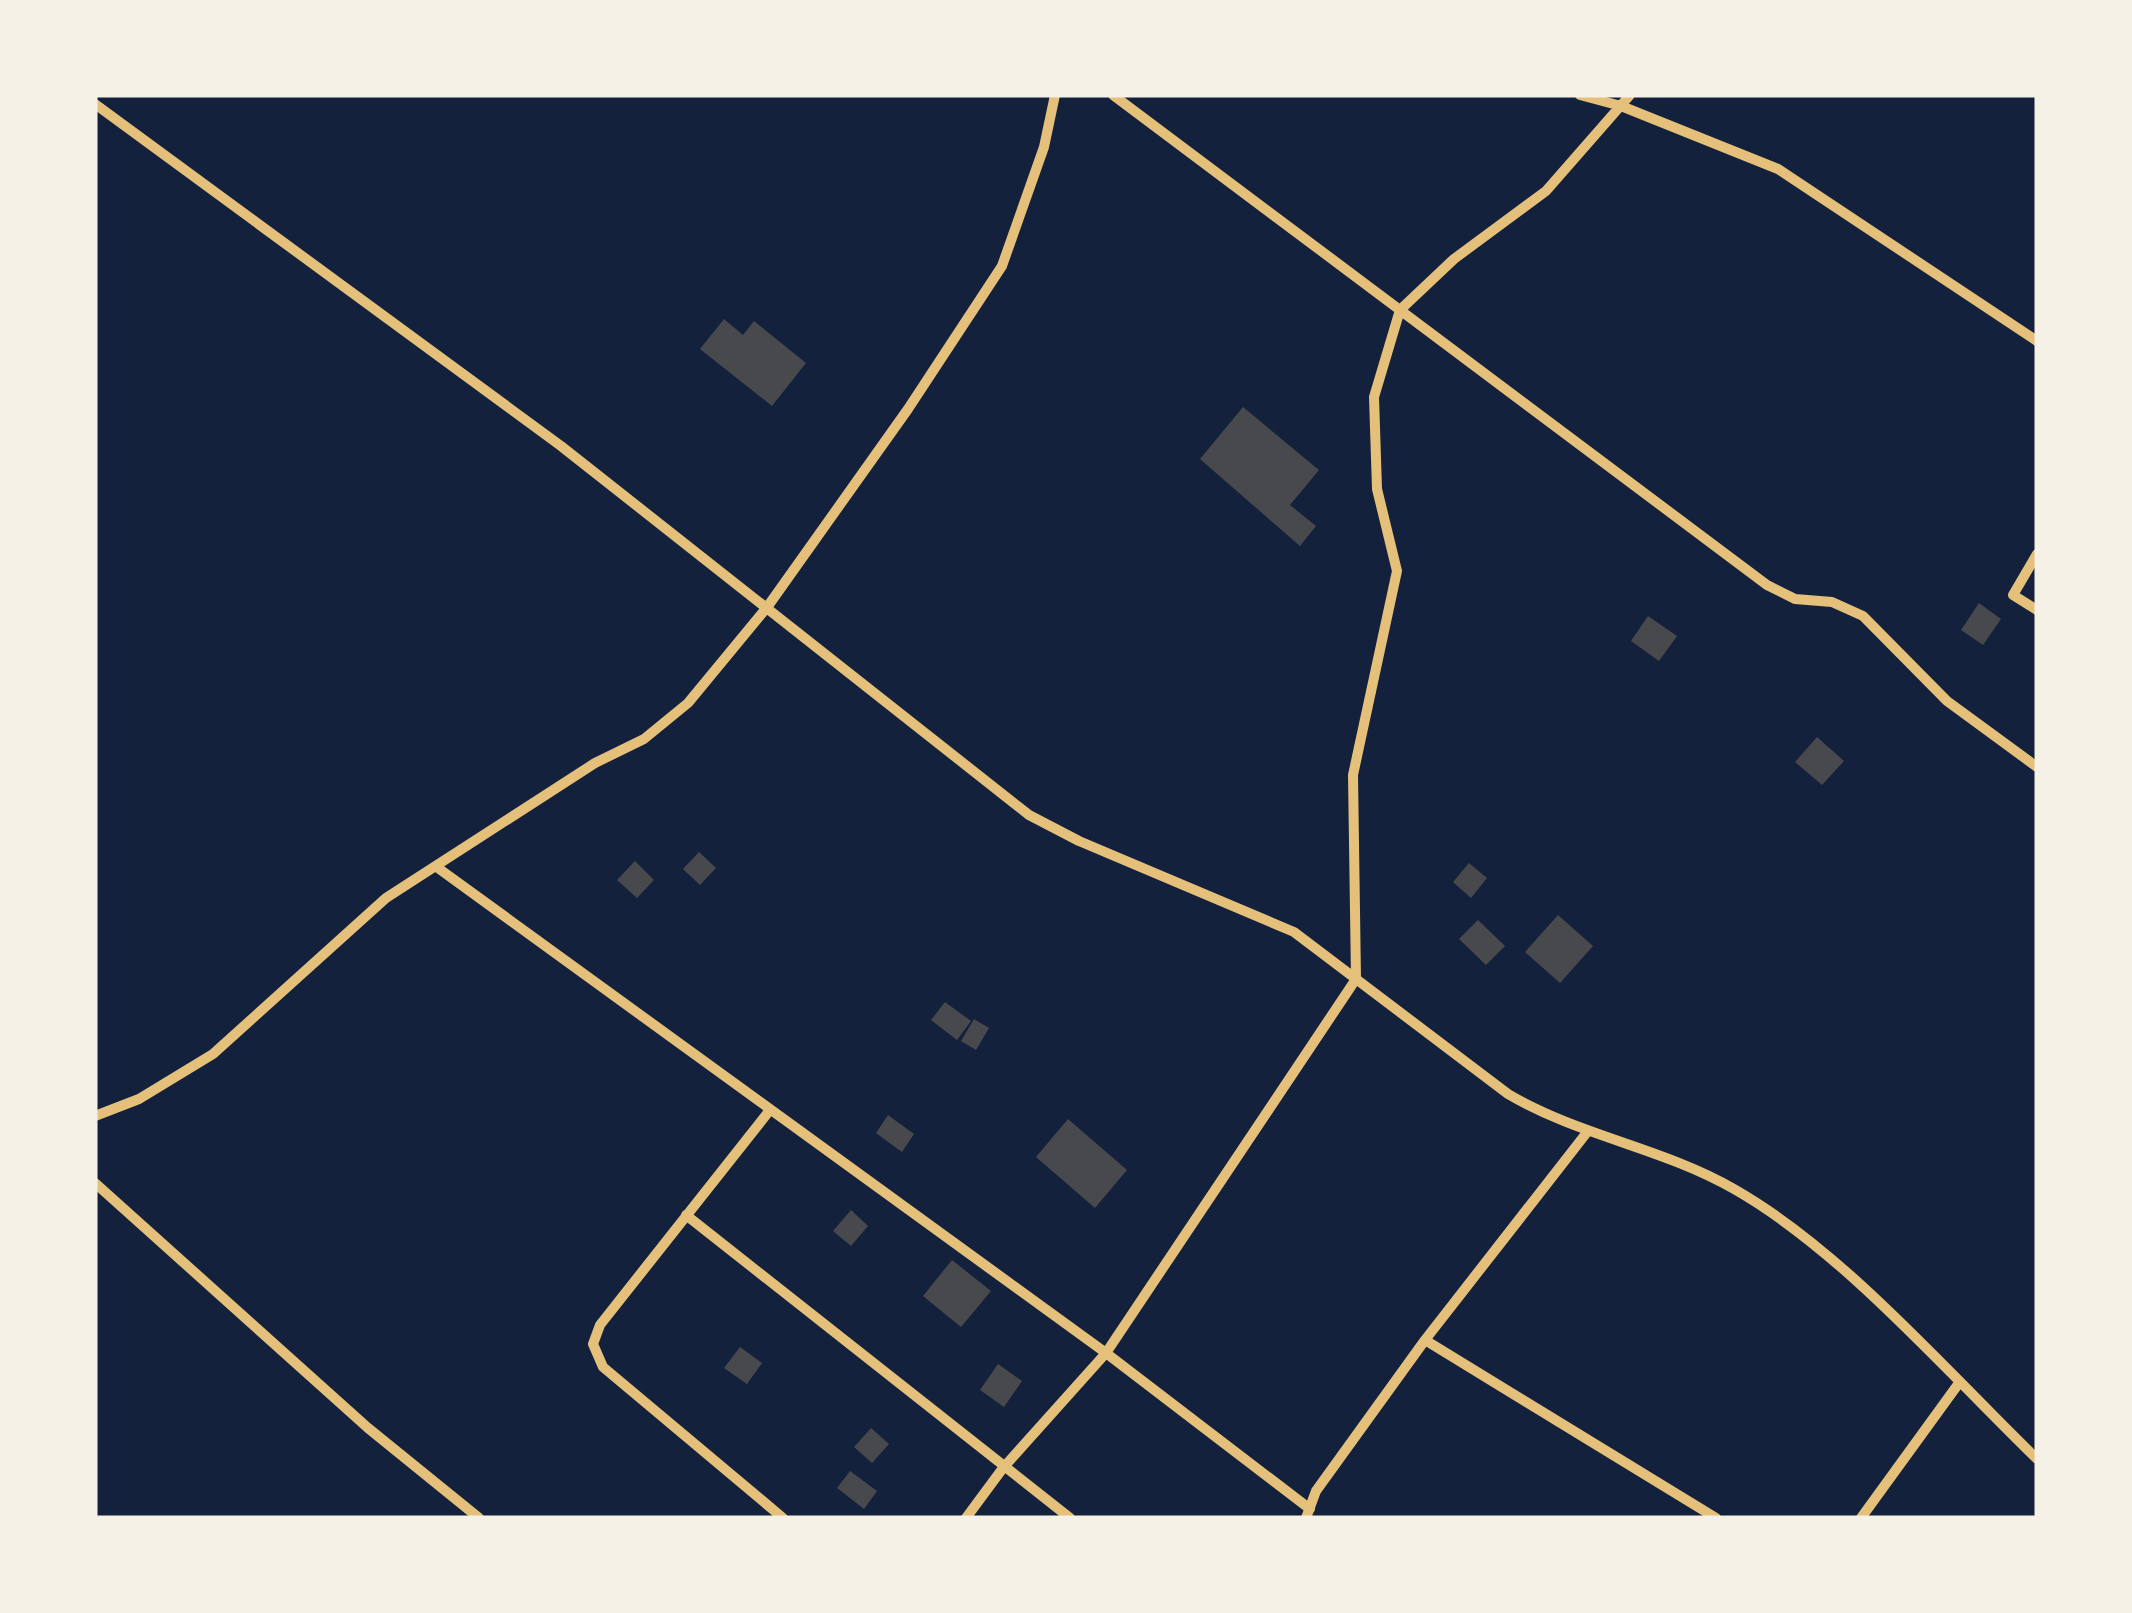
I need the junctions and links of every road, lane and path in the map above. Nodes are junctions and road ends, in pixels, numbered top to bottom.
1 (1055, 95) edge
2 (1113, 95) edge
3 (1580, 95) edge
4 (1630, 95) edge
5 (95, 104) edge
6 (1621, 106) junction
7 (1400, 310) junction
8 (2037, 341) edge
9 (2037, 554) edge
10 (768, 606) junction
11 (2037, 610) edge
12 (2037, 767) edge
13 (438, 868) junction
14 (1356, 979) junction
15 (770, 1110) junction
16 (95, 1116) edge
17 (1588, 1130) junction
18 (95, 1183) edge
19 (686, 1215) junction
20 (1425, 1340) junction
21 (1106, 1353) junction
22 (1959, 1383) junction
23 (2037, 1459) edge
24 (1003, 1468) junction
25 (1698, 1507) junction
26 (1308, 1514) edge
27 (480, 1518) edge
28 (783, 1518) edge
29 (966, 1518) edge
30 (1070, 1518) edge
31 (1692, 1518) edge
32 (1716, 1518) edge
33 (1861, 1518) edge

1 - 10 street
2 - 7 street
3 - 6 street
4 - 6 street
5 - 10 street
6 - 7 street
6 - 8 street
7 - 12 street
7 - 14 street
9 - 11 street
10 - 13 street
10 - 14 street
13 - 15 street
13 - 16 street
14 - 17 street
14 - 21 street
15 - 19 street
15 - 21 street
17 - 20 street
17 - 22 street
18 - 27 street
19 - 24 street
19 - 28 street
20 - 25 street
20 - 26 street
21 - 24 street
21 - 26 street
22 - 23 street
22 - 33 street
24 - 29 street
24 - 30 street
25 - 31 street
25 - 32 street

